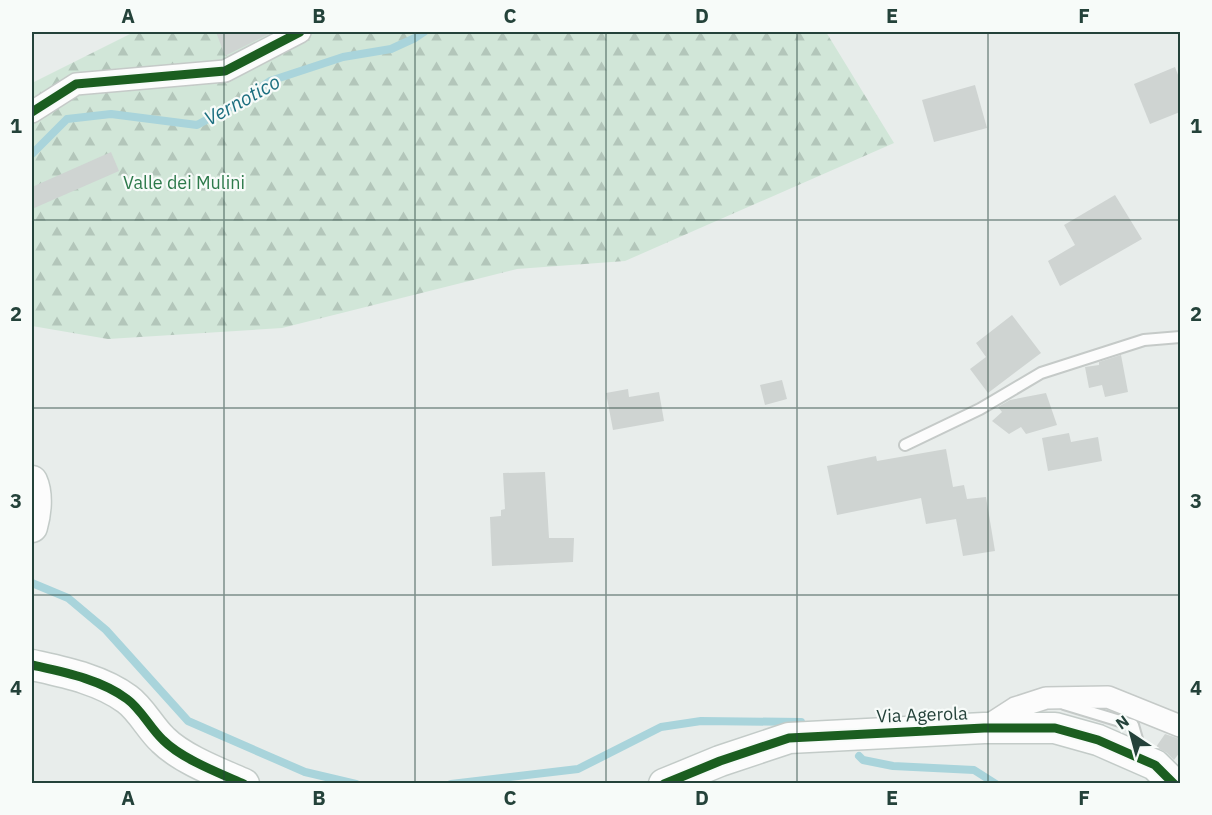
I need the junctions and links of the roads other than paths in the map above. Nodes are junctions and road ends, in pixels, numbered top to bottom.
1 (300, 32) edge
2 (32, 112) edge
3 (1180, 337) edge
4 (904, 445) dead end
5 (32, 481) edge
6 (33, 521) edge
7 (32, 665) edge
8 (1046, 698) junction
9 (1180, 726) edge
10 (984, 728) junction
11 (1144, 760) junction
12 (244, 783) edge
13 (664, 783) edge
14 (1174, 783) edge

1 - 2 street
3 - 4 lane
5 - 6 street
7 - 12 street
8 - 9 street
8 - 10 street
8 - 11 lane
10 - 11 street, Via Agerola
10 - 13 street, Via Agerola
11 - 14 street, Via Agerola

